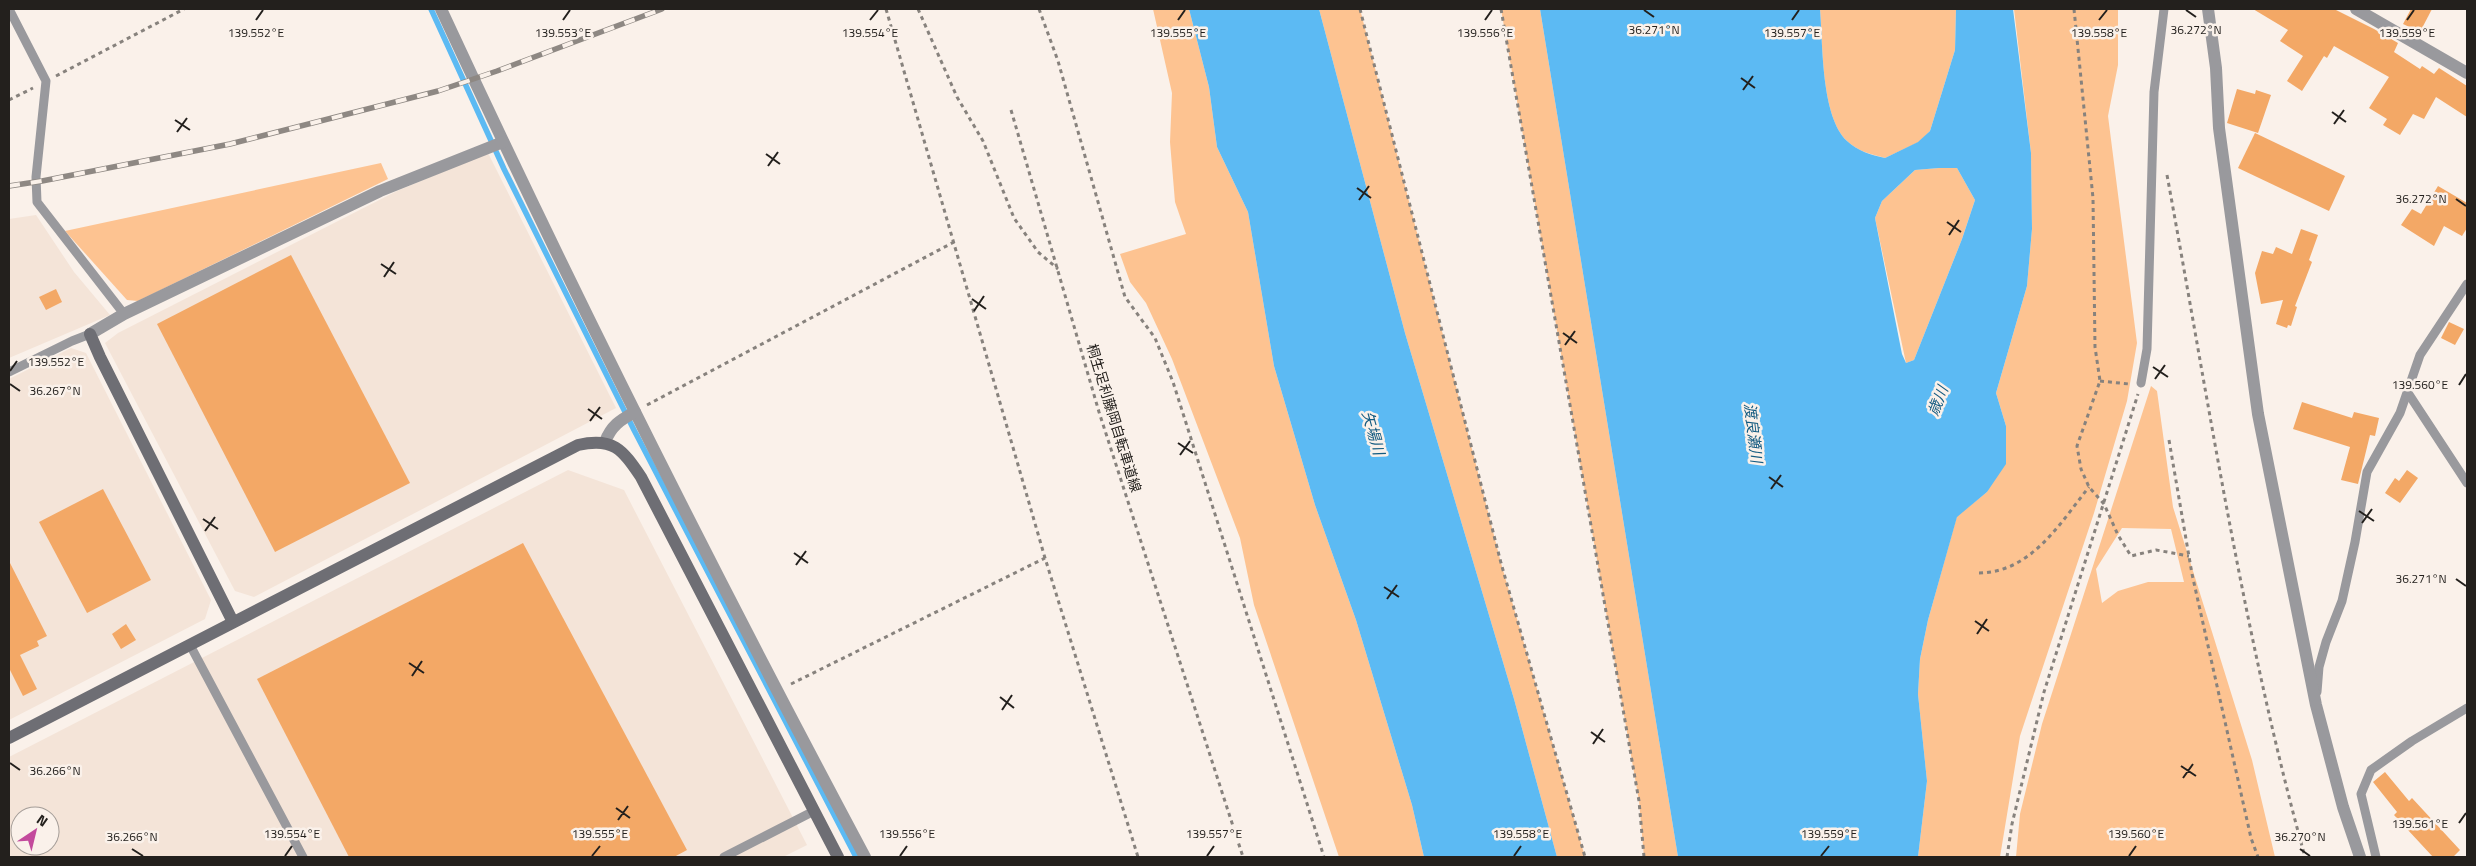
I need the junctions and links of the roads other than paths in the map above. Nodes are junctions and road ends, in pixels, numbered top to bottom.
1 (9, 9) edge
2 (441, 9) edge
3 (2164, 9) edge
4 (2208, 9) edge
5 (2356, 9) edge
6 (2467, 73) edge
7 (503, 142) junction
8 (2467, 284) edge
9 (124, 314) junction
10 (90, 334) junction
11 (9, 372) edge
12 (2142, 383) road end
13 (2408, 394) junction
14 (634, 412) junction
15 (605, 442) junction
16 (2467, 483) edge
17 (234, 622) junction
18 (190, 644) junction
19 (2316, 705) junction
20 (2467, 708) edge
21 (9, 738) edge
22 (814, 811) junction
23 (303, 857) edge
24 (724, 857) edge
25 (838, 857) edge
26 (865, 857) edge
27 (2360, 857) edge
28 (2376, 857) edge

1 - 9 lane
2 - 7 street
3 - 12 lane
4 - 19 street
5 - 6 street
7 - 9 street
7 - 14 street
8 - 13 lane
9 - 10 street
10 - 11 lane
10 - 17 street
13 - 16 lane
13 - 19 lane
14 - 15 street
14 - 26 street
15 - 17 street
15 - 22 street
17 - 18 street
18 - 21 street
18 - 23 lane
19 - 27 street
20 - 28 lane
22 - 24 lane
22 - 25 street

